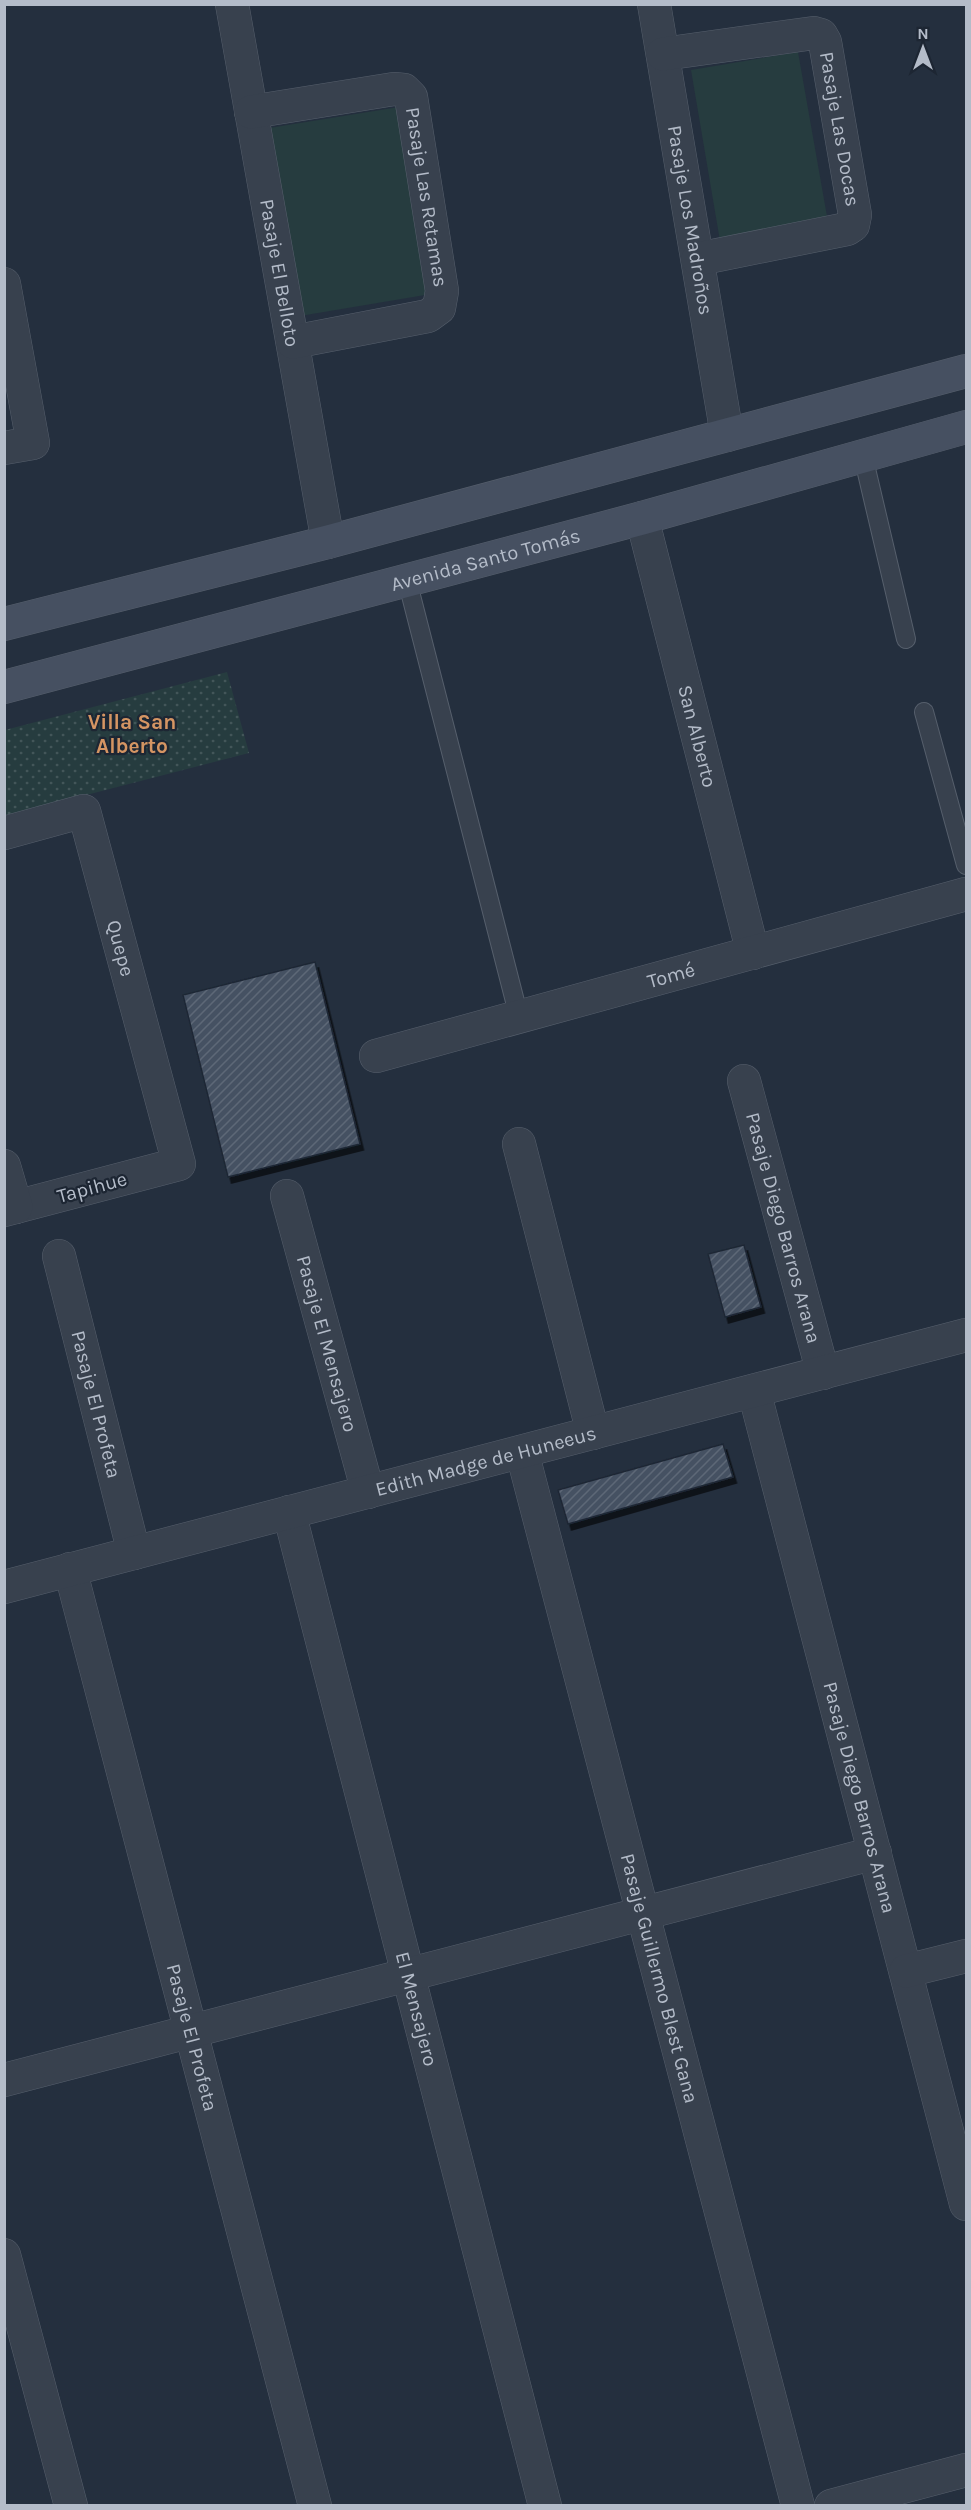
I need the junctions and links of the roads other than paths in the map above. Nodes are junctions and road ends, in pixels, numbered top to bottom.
1 (232, 4) edge
2 (654, 4) edge
3 (663, 54) junction
4 (252, 112) junction
5 (698, 259) junction
6 (4, 284) edge
7 (292, 342) junction
8 (966, 371) edge
9 (966, 427) edge
10 (727, 435) junction
11 (4, 448) edge
12 (863, 456) junction
13 (642, 518) junction
14 (327, 542) junction
15 (407, 580) junction
16 (4, 624) edge
17 (906, 639) dead end
18 (4, 687) edge
19 (924, 712) dead end
20 (4, 833) edge
21 (966, 865) edge
22 (966, 894) edge
23 (753, 952) junction
24 (519, 1017) junction
25 (376, 1056) dead end
26 (744, 1081) dead end
27 (519, 1144) dead end
28 (179, 1164) joint
29 (4, 1166) edge
30 (287, 1196) dead end
31 (10, 1209) edge
32 (59, 1256) dead end
33 (966, 1335) edge
34 (823, 1373) junction
35 (754, 1391) junction
36 (593, 1433) junction
37 (522, 1452) junction
38 (368, 1492) junction
39 (289, 1512) junction
40 (134, 1553) junction
41 (70, 1569) junction
42 (4, 1587) edge
43 (875, 1853) junction
44 (643, 1914) junction
45 (966, 1956) edge
46 (906, 1971) junction
47 (408, 1975) junction
48 (191, 2032) junction
49 (4, 2080) edge
50 (966, 2204) edge
51 (4, 2255) edge
52 (966, 2470) edge
53 (71, 2505) edge
54 (315, 2505) edge
55 (545, 2505) edge
56 (798, 2505) edge
57 (831, 2505) edge

1 - 4 street, Pasaje El Belloto
2 - 3 street, Pasaje Los Madroños
3 - 5 street, Pasaje Los Madroños
3 - 5 street, Pasaje Las Docas
4 - 7 street, Pasaje El Belloto
4 - 7 street, Pasaje Las Retamas
5 - 10 street, Pasaje Los Madroños
6 - 11 street
7 - 14 street, Pasaje El Belloto
8 - 10 main road
9 - 12 main road, Avenida Santo Tomás
10 - 14 main road
12 - 13 main road, Avenida Santo Tomás
12 - 17 lane
13 - 15 main road, Avenida Santo Tomás
13 - 23 street, San Alberto
14 - 16 main road
15 - 18 main road, Avenida Santo Tomás
15 - 24 lane
19 - 21 lane
20 - 28 street, Quepe
22 - 23 street, Tomé
23 - 24 street, Tomé
24 - 25 street, Tomé
26 - 34 street, Pasaje Diego Barros Arana
27 - 36 street
28 - 31 street, Tapihue
29 - 31 street
30 - 38 street, Pasaje El Mensajero
32 - 40 street, Pasaje El Profeta
33 - 34 street, Edith Madge de Huneeus
34 - 35 street, Edith Madge de Huneeus
35 - 36 street, Edith Madge de Huneeus
35 - 43 street, Pasaje Diego Barros Arana
36 - 37 street, Edith Madge de Huneeus
37 - 38 street, Edith Madge de Huneeus
37 - 44 street, Pasaje Guillermo Blest Gana
38 - 39 street, Edith Madge de Huneeus
39 - 40 street, Edith Madge de Huneeus
39 - 47 street, El Mensajero
40 - 41 street, Edith Madge de Huneeus
41 - 42 street, Edith Madge de Huneeus
41 - 48 street, Pasaje El Profeta
43 - 44 street
43 - 46 street, Pasaje Diego Barros Arana
44 - 47 street
44 - 56 street, Pasaje Guillermo Blest Gana
45 - 46 street
46 - 50 street, Pasaje Diego Barros Arana
47 - 48 street
47 - 55 street, El Mensajero
48 - 49 street
48 - 54 street, Pasaje El Profeta
51 - 53 street
52 - 57 street

